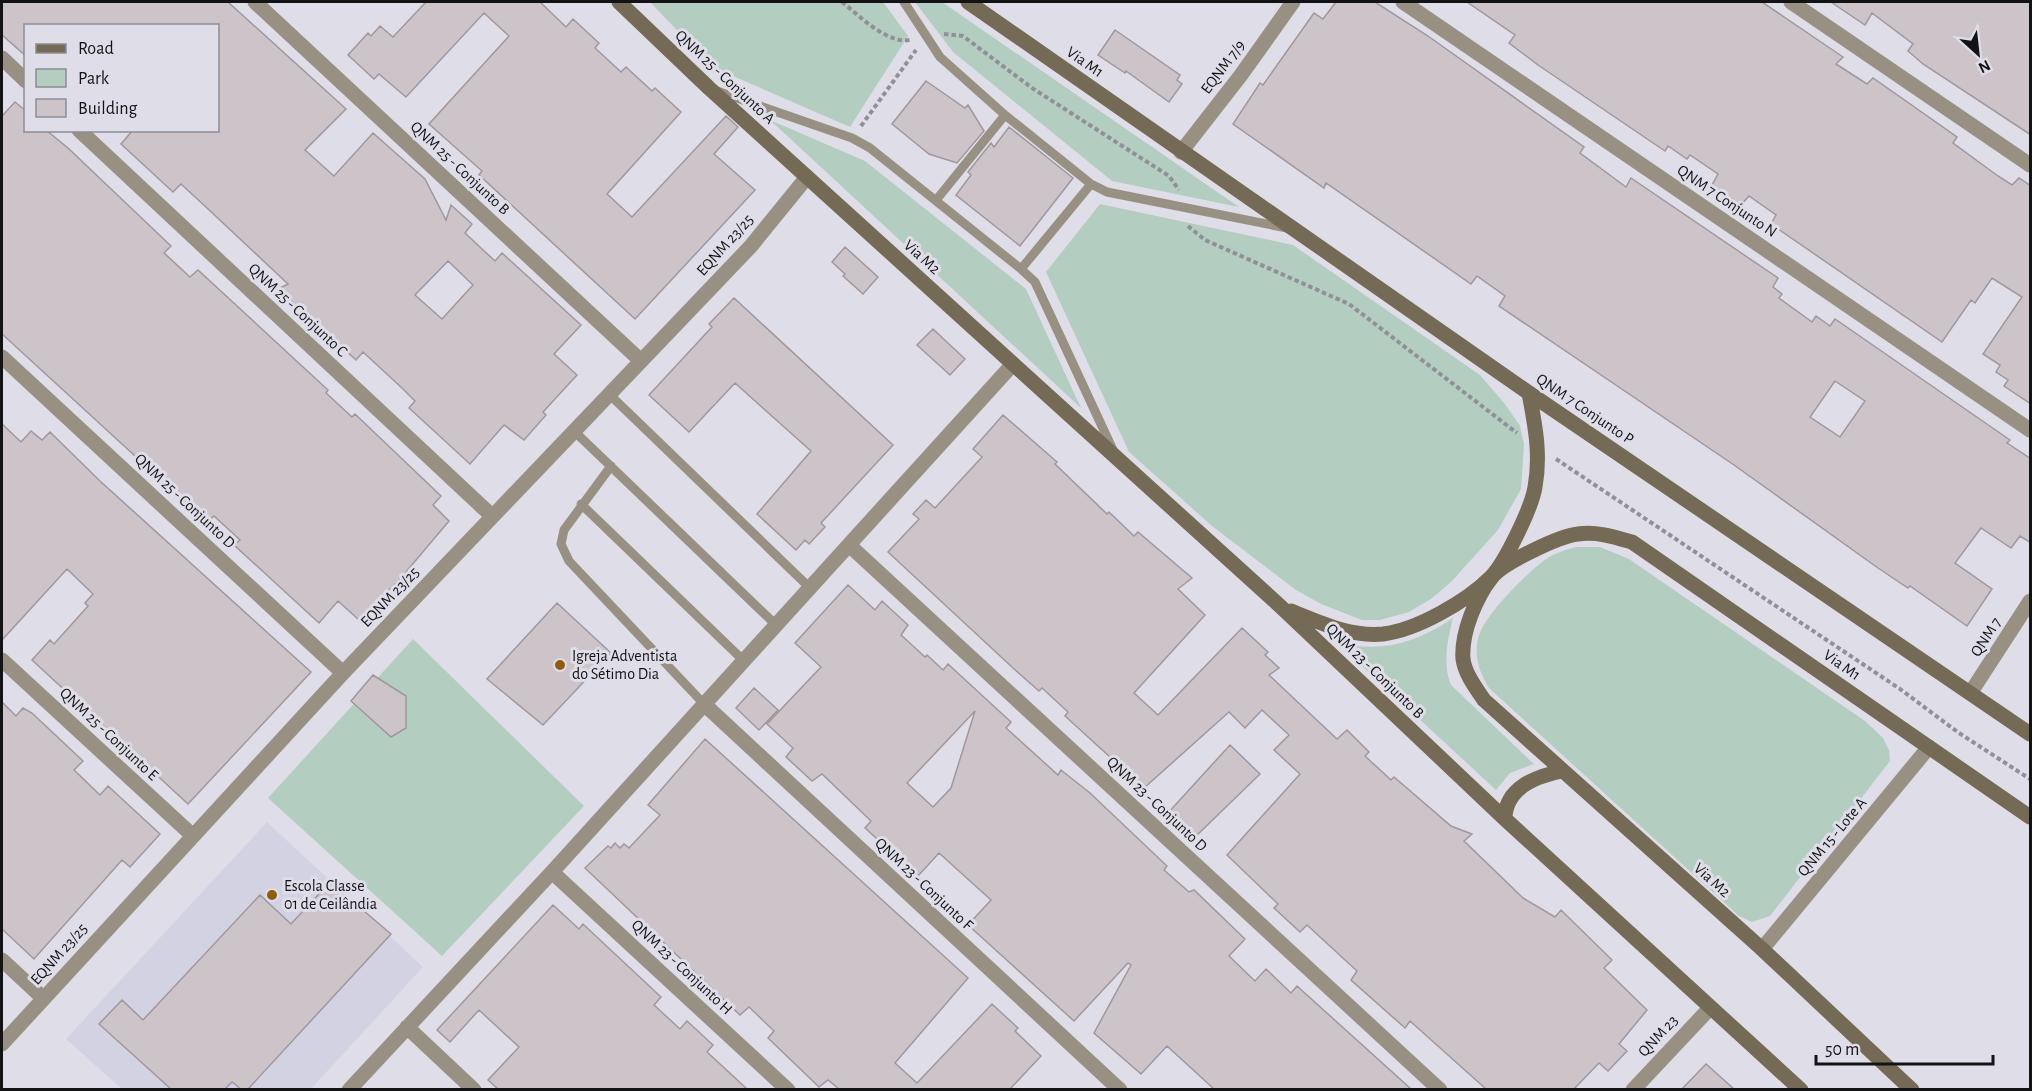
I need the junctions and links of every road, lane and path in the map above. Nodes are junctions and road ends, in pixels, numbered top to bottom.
1 (255, 2) edge
2 (619, 2) edge
3 (842, 2) edge
4 (904, 2) edge
5 (968, 2) edge
6 (1293, 2) edge
7 (1403, 2) edge
8 (1791, 2) edge
9 (925, 37) junction
10 (2, 58) edge
11 (24, 79) edge
12 (709, 88) junction
13 (1005, 115) junction
14 (81, 132) edge
15 (852, 138) junction
16 (1181, 152) junction
17 (2031, 165) edge
18 (807, 177) junction
19 (1091, 184) junction
20 (937, 199) junction
21 (1183, 208) junction
22 (1295, 230) junction
23 (1021, 269) junction
24 (2, 357) edge
25 (640, 360) junction
26 (1012, 364) junction
27 (1528, 393) junction
28 (609, 394) junction
29 (574, 430) junction
30 (2031, 430) edge
31 (1539, 448) junction
32 (1116, 457) junction
33 (611, 466) junction
34 (581, 504) junction
35 (492, 516) junction
36 (849, 546) junction
37 (1492, 576) junction
38 (810, 588) junction
39 (2031, 602) edge
40 (1280, 606) junction
41 (776, 625) junction
42 (2, 660) edge
43 (744, 661) junction
44 (343, 672) junction
45 (1971, 692) junction
46 (704, 704) junction
47 (2031, 734) edge
48 (1929, 747) junction
49 (1563, 771) junction
50 (2031, 778) edge
51 (2031, 818) edge
52 (1505, 819) junction
53 (192, 835) junction
54 (552, 872) junction
55 (1762, 949) junction
56 (2, 960) edge
57 (43, 998) junction
58 (1710, 1008) junction
59 (407, 1027) junction
60 (2, 1044) edge
61 (349, 1089) edge
62 (474, 1089) edge
63 (788, 1089) edge
64 (1120, 1089) edge
65 (1440, 1089) edge
66 (1633, 1089) edge
67 (1801, 1089) edge
68 (1912, 1089) edge

1 - 25 street, QNM 25 - Conjunto B
2 - 12 main road, QNM 25 - Conjunto A
3 - 9 path
4 - 9 lane
5 - 16 main road, Via M1
6 - 16 street, EQNM 7/9
7 - 30 street, QNM 7 Conjunto N
8 - 17 street
9 - 13 lane
9 - 15 path
9 - 21 path
10 - 11 street
12 - 15 lane
12 - 18 main road, QNM 25 - Conjunto A
13 - 19 lane
13 - 20 lane
14 - 35 street, QNM 25 - Conjunto C
15 - 20 lane
16 - 22 main road, QNM 7 Conjunto P
18 - 25 street, EQNM 23/25
18 - 26 main road, Via M2
19 - 21 lane
19 - 23 lane
20 - 23 lane
21 - 22 lane
21 - 31 path
22 - 27 main road, QNM 7 Conjunto P
23 - 32 lane
24 - 44 street, QNM 25 - Conjunto D
25 - 28 street, EQNM 23/25
26 - 32 main road, QNM 23 - Conjunto B
26 - 36 street
27 - 31 main road, Via M2
27 - 45 main road, QNM 7 Conjunto P
28 - 29 street, EQNM 23/25
28 - 38 lane
29 - 33 lane
29 - 35 street, EQNM 23/25
31 - 37 main road, Via M2
31 - 50 path
32 - 40 main road, QNM 23 - Conjunto B
33 - 34 lane
33 - 41 lane
34 - 43 lane
34 - 46 lane
35 - 44 street, EQNM 23/25
36 - 38 street
36 - 65 street, QNM 23 - Conjunto D
37 - 40 main road, Via M1
37 - 48 main road, Via M1
37 - 49 main road, Via M2
38 - 41 street
39 - 45 street, QNM 7
40 - 52 main road, QNM 23 - Conjunto B
41 - 43 street
42 - 53 street, QNM 25 - Conjunto E
43 - 46 street
44 - 53 street, EQNM 23/25
45 - 47 main road, QNM 7 Conjunto P
46 - 54 street
46 - 64 street, QNM 23 - Conjunto F
48 - 51 main road, Via M1
48 - 55 street, QNM 15 - Lote A
49 - 52 main road
49 - 55 main road, Via M2
52 - 58 main road, QNM 23 - Conjunto B
53 - 57 street, EQNM 23/25
54 - 59 street
54 - 63 street, QNM 23 - Conjunto H
55 - 68 main road, Via M2
56 - 57 street
57 - 60 street, EQNM 23/25
58 - 66 street, QNM 23
58 - 67 main road, QNM 23 - Conjunto B
59 - 61 street
59 - 62 street

